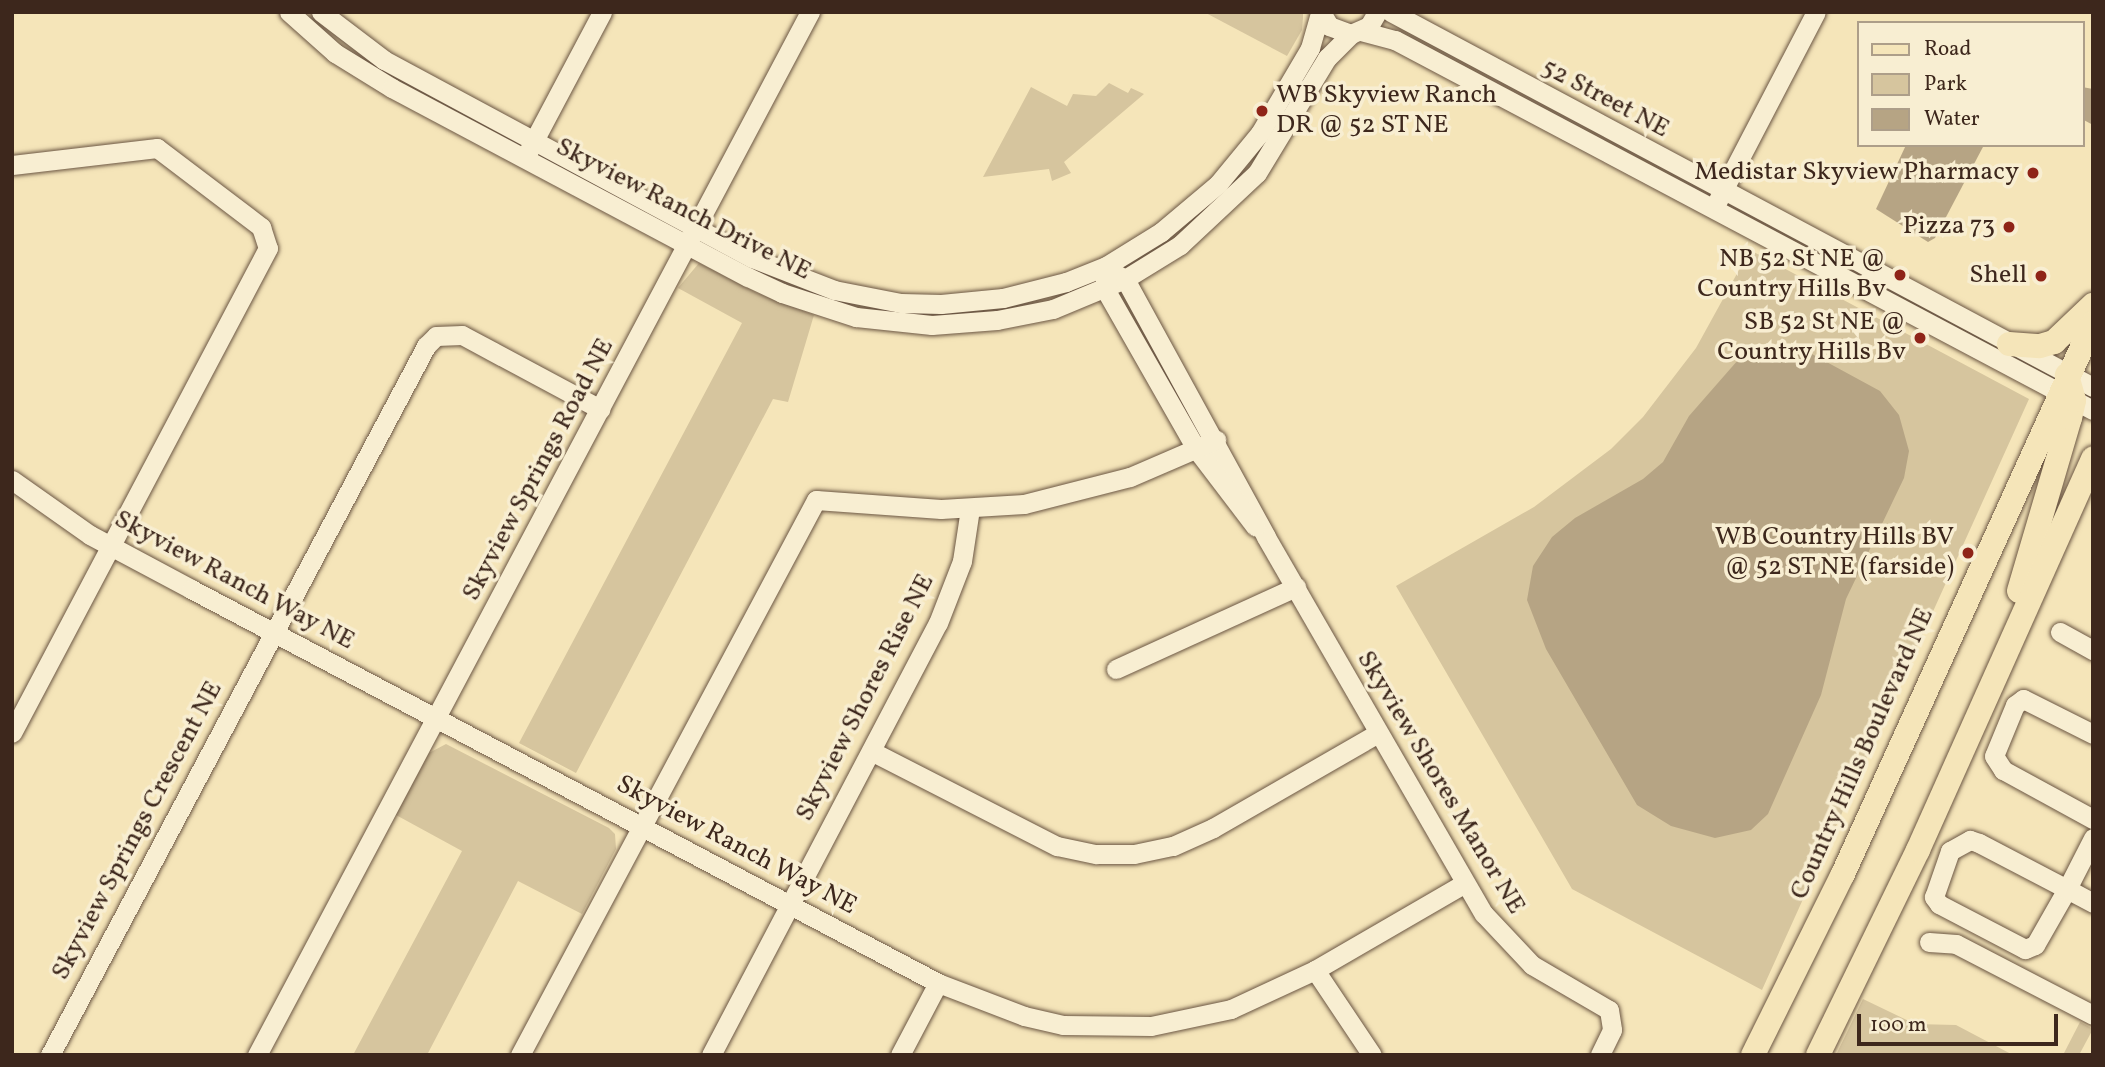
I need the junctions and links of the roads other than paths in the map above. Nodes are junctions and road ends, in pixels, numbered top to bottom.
1 (289, 12) edge
2 (321, 12) edge
3 (602, 12) edge
4 (810, 12) edge
5 (1320, 12) edge
6 (1377, 12) edge
7 (1391, 12) edge
8 (1816, 12) edge
9 (1356, 32) junction
10 (534, 141) junction
11 (524, 160) junction
12 (12, 165) edge
13 (1718, 200) junction
14 (697, 228) junction
15 (687, 246) junction
16 (1106, 266) junction
17 (1125, 279) junction
18 (1105, 289) junction
19 (2093, 305) edge
20 (2093, 323) edge
21 (2009, 344) junction
22 (2077, 393) edge
23 (600, 409) junction
24 (1216, 440) junction
25 (1197, 450) junction
26 (2093, 458) edge
27 (12, 480) edge
28 (2093, 483) edge
29 (970, 509) junction
30 (1266, 537) junction
31 (2053, 545) junction
32 (112, 547) junction
33 (1296, 587) junction
34 (275, 632) junction
35 (2060, 632) dead end
36 (2093, 650) edge
37 (1116, 669) dead end
38 (1993, 679) junction
39 (436, 718) junction
40 (12, 733) edge
41 (1378, 733) junction
42 (2093, 734) edge
43 (871, 751) junction
44 (2093, 819) edge
45 (642, 826) junction
46 (2093, 838) edge
47 (1465, 883) junction
48 (2067, 889) junction
49 (2093, 903) edge
50 (790, 905) junction
51 (1929, 942) dead end
52 (1315, 970) junction
53 (938, 983) junction
54 (2093, 1015) edge
55 (50, 1055) edge
56 (257, 1055) edge
57 (520, 1055) edge
58 (711, 1055) edge
59 (900, 1055) edge
60 (1372, 1055) edge
61 (1600, 1055) edge
62 (1753, 1055) edge
63 (1818, 1055) edge

1 - 11 street, Skyview Ranch Drive NE
2 - 10 street, Skyview Ranch Drive NE
3 - 10 street
4 - 14 street, Skyview Springs Road NE
5 - 9 street, 52 Street NE
5 - 16 street, Skyview Ranch Drive NE
6 - 9 street, Skyview Ranch Drive NE
7 - 13 street, 52 Street NE
8 - 13 street
9 - 13 street, 52 Street NE
9 - 17 street, Skyview Ranch Drive NE
10 - 11 street
10 - 14 street, Skyview Ranch Drive NE
11 - 15 street, Skyview Ranch Drive NE
12 - 32 street
13 - 21 street, 52 Street NE
13 - 22 street, 52 Street NE
14 - 15 street, Skyview Springs Road NE
14 - 16 street, Skyview Ranch Drive NE
15 - 18 street, Skyview Ranch Drive NE
15 - 23 street, Skyview Springs Road NE
16 - 17 street, Skyview Shores Manor NE
16 - 18 street
17 - 18 street, Skyview Ranch Drive NE
17 - 24 street, Skyview Shores Manor NE
18 - 25 street, Skyview Shores Manor NE
19 - 21 main road
20 - 22 main road, Country Hills Boulevard NE
21 - 22 street, 52 Street NE
22 - 38 main road
22 - 62 main road, Country Hills Boulevard NE
23 - 34 street, Skyview Springs Crescent NE
23 - 39 street, Skyview Springs Road NE
24 - 25 street
24 - 30 street, Skyview Shores Manor NE
25 - 29 street
25 - 30 street, Skyview Shores Manor NE
26 - 31 main road
27 - 32 street, Skyview Ranch Way NE
28 - 31 main road
29 - 43 street, Skyview Shores Rise NE
29 - 45 street
30 - 33 street, Skyview Shores Manor NE
31 - 38 main road
32 - 34 street, Skyview Ranch Way NE
32 - 40 street
33 - 37 street
33 - 41 street, Skyview Shores Manor NE
34 - 39 street, Skyview Ranch Way NE
34 - 55 street, Skyview Springs Crescent NE
35 - 36 street
38 - 63 main road
39 - 45 street, Skyview Ranch Way NE
39 - 56 street
41 - 43 street
41 - 47 street, Skyview Shores Manor NE
42 - 44 street
43 - 50 street, Skyview Shores Rise NE
45 - 50 street, Skyview Ranch Way NE
45 - 57 street
46 - 48 street
47 - 52 street, Skyview Ranch Way NE
47 - 61 street, Skyview Shores Manor NE
48 - 48 street
48 - 49 street
50 - 53 street, Skyview Ranch Way NE
50 - 58 street, Skyview Shores Rise NE
51 - 54 street
52 - 53 street, Skyview Ranch Way NE
52 - 60 street
53 - 59 street

